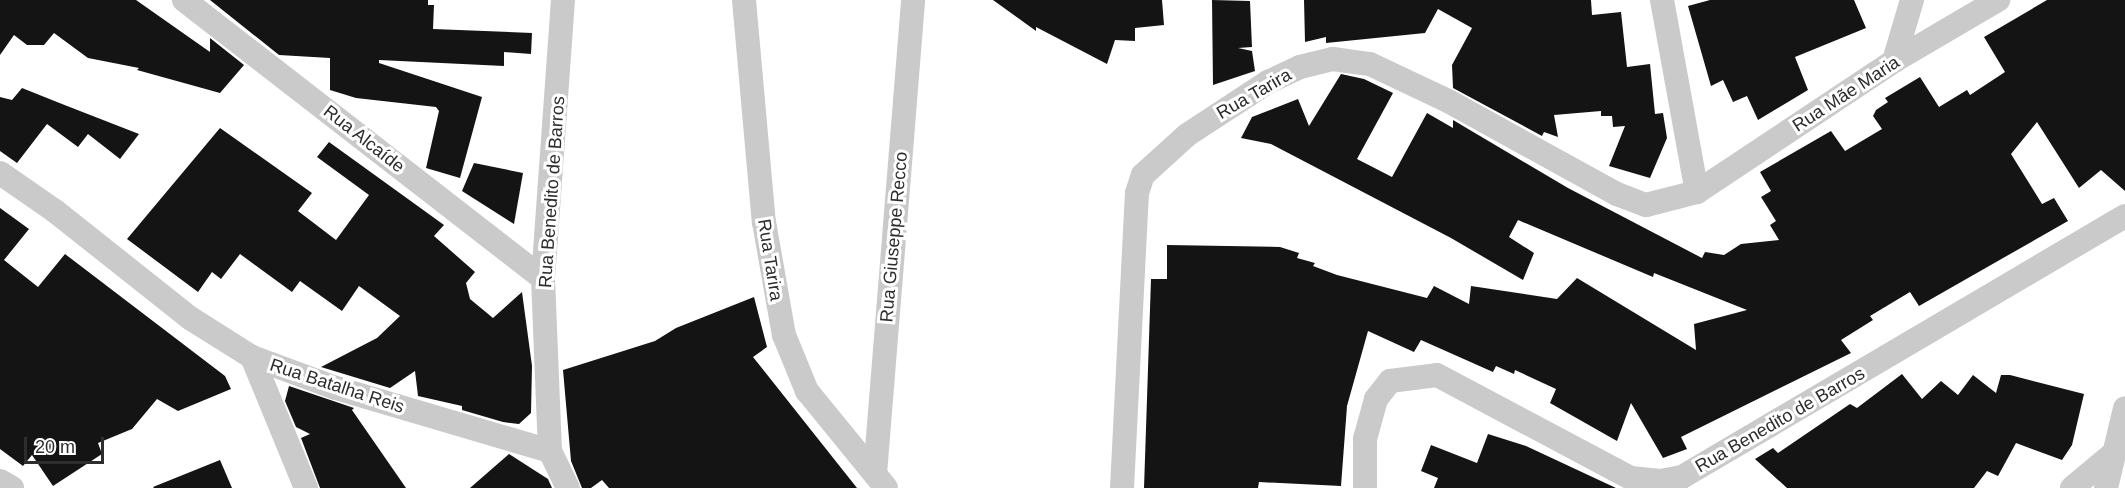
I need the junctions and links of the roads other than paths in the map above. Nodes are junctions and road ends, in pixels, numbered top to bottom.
1 (184, 0) edge
2 (563, 0) edge
3 (744, 0) edge
4 (913, 0) edge
5 (1662, 0) edge
6 (1912, 0) edge
7 (1998, 0) edge
8 (1894, 61) junction
9 (0, 172) edge
10 (1697, 192) junction
11 (2125, 216) edge
12 (543, 278) junction
13 (252, 357) junction
14 (2125, 408) edge
15 (550, 452) junction
16 (2114, 453) junction
17 (0, 481) edge
18 (880, 481) edge
19 (12, 488) edge
20 (306, 488) edge
21 (568, 488) edge
22 (1122, 488) edge
23 (1365, 488) edge
24 (2072, 488) edge
25 (2106, 488) edge

1 - 12 street, Rua Alcaíde
2 - 12 street, Rua Benedito de Barros
3 - 18 street, Rua Tarira
4 - 18 street, Rua Giuseppe Recco
5 - 10 street
6 - 8 street
7 - 8 street, Rua Mãe Maria
8 - 10 street, Rua Mãe Maria
9 - 13 street, Rua Batalha Reis
10 - 22 street, Rua Tarira
11 - 23 street, Rua Benedito de Barros
12 - 15 street, Rua Benedito de Barros
13 - 15 street, Rua Batalha Reis
13 - 20 street
14 - 16 street
15 - 21 street, Rua Benedito de Barros
16 - 24 street
16 - 25 street
17 - 19 street

